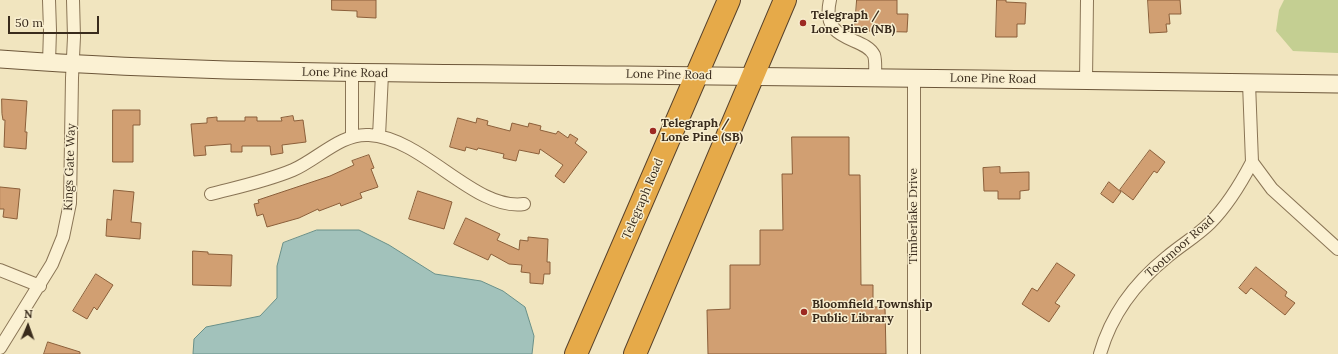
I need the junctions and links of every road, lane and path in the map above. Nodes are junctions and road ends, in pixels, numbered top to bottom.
1 (49, 0) edge
2 (73, 0) edge
3 (729, 0) edge
4 (785, 0) edge
5 (830, 0) edge
6 (1087, 0) edge
7 (0, 59) edge
8 (49, 62) junction
9 (72, 64) junction
10 (352, 73) junction
11 (382, 74) junction
12 (696, 76) junction
13 (754, 76) junction
14 (875, 77) junction
15 (914, 77) junction
16 (1086, 80) junction
17 (1249, 83) junction
18 (1338, 84) edge
19 (379, 136) junction
20 (352, 137) junction
21 (1252, 162) junction
22 (211, 194) dead end
23 (524, 204) dead end
24 (1338, 248) edge
25 (0, 270) edge
26 (40, 286) junction
27 (0, 348) edge
28 (576, 354) edge
29 (635, 354) edge
30 (914, 354) edge
31 (1100, 354) edge

1 - 8 street
2 - 9 street, Kings Gate Way
3 - 12 highway, Telegraph Road
4 - 13 highway
5 - 14 street
6 - 16 street
7 - 8 street, Lone Pine Road
8 - 9 street, Lone Pine Road
9 - 10 street, Lone Pine Road
9 - 26 street, Kings Gate Way
10 - 11 street, Lone Pine Road
10 - 20 street
11 - 12 street, Lone Pine Road
11 - 19 street
12 - 13 street, Lone Pine Road
12 - 28 highway, Telegraph Road
13 - 14 street, Lone Pine Road
13 - 29 highway
14 - 15 street, Lone Pine Road
15 - 16 street, Lone Pine Road
15 - 30 street, Timberlake Drive
16 - 17 street, Lone Pine Road
17 - 18 street, Lone Pine Road
17 - 21 street
19 - 20 street
19 - 23 street
20 - 22 street
21 - 24 street
21 - 31 street, Tootmoor Road
25 - 26 street
26 - 27 street, Kings Gate Way

